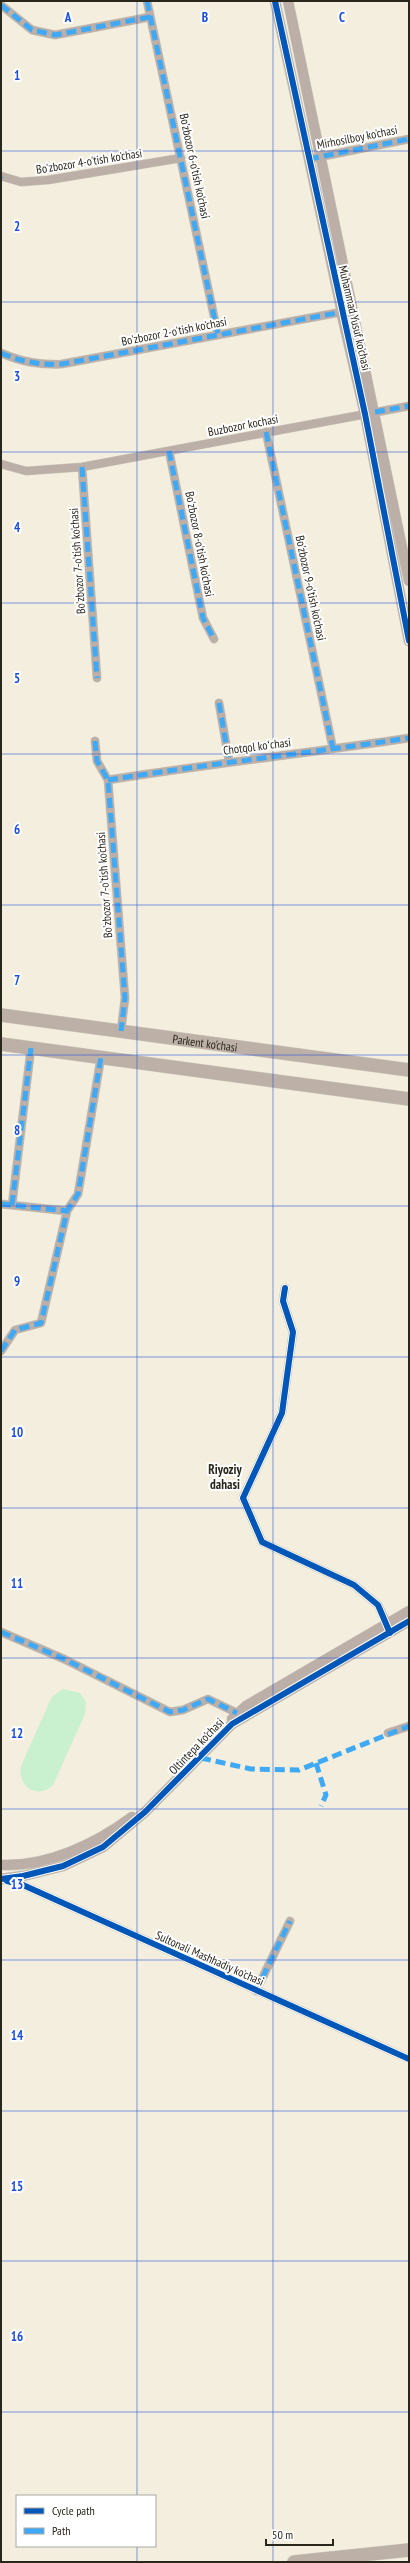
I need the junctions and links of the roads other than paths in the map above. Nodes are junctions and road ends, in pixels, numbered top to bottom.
1 (147, 1) edge
2 (275, 1) edge
3 (288, 1) edge
4 (1, 5) edge
5 (150, 17) junction
6 (409, 139) edge
7 (320, 157) junction
8 (181, 158) junction
9 (309, 159) junction
10 (1, 177) edge
11 (352, 310) junction
12 (342, 314) junction
13 (218, 335) junction
14 (1, 353) edge
15 (409, 406) edge
16 (370, 413) junction
17 (266, 432) junction
18 (170, 451) junction
19 (1, 464) edge
20 (82, 467) junction
21 (409, 581) edge
22 (214, 639) dead end
23 (409, 641) edge
24 (97, 678) dead end
25 (220, 703) dead end
26 (409, 738) edge
27 (95, 741) dead end
28 (333, 749) junction
29 (229, 761) junction
30 (108, 780) junction
31 (1, 1015) edge
32 (121, 1031) junction
33 (1, 1044) edge
34 (31, 1048) junction
35 (101, 1057) junction
36 (409, 1070) edge
37 (409, 1099) edge
38 (1, 1204) edge
39 (12, 1205) junction
40 (67, 1211) junction
41 (284, 1288) dead end
42 (1, 1351) edge
43 (409, 1611) edge
44 (409, 1621) edge
45 (389, 1629) junction
46 (1, 1632) edge
47 (237, 1713) junction
48 (232, 1724) junction
49 (409, 1726) edge
50 (388, 1733) dead end
51 (205, 1747) junction
52 (201, 1758) junction
53 (1, 1865) edge
54 (1, 1873) edge
55 (1, 1879) edge
56 (290, 1921) dead end
57 (256, 1991) junction
58 (409, 2059) edge
59 (409, 2550) edge
60 (294, 2562) edge

1 - 5 street, Bo'zbozor 6-o'tish ko'chasi
2 - 9 street, Muhammad Yusuf ko'chasi
3 - 7 street, Muhammad Yusuf ko'chasi
4 - 5 street
5 - 8 street, Bo'zbozor 6-o'tish ko'chasi
6 - 7 street, Mirhosilboy ko'chasi
7 - 9 street, Mirhosilboy ko'chasi
7 - 11 street, Muhammad Yusuf ko'chasi
8 - 10 street, Bo'zbozor 4-o'tish ko'chasi
8 - 13 street, Bo'zbozor 6-o'tish ko'chasi
9 - 12 street, Muhammad Yusuf ko'chasi
11 - 12 street, Bo'zbozor 2-o'tish ko'chasi
11 - 16 street, Muhammad Yusuf ko'chasi
12 - 13 street, Bo'zbozor 2-o'tish ko'chasi
12 - 16 street, Muhammad Yusuf ko'chasi
13 - 14 street, Bo'zbozor 2-o'tish ko'chasi
15 - 16 street, Buzbozor kochasi
16 - 17 street, Buzbozor kochasi
16 - 21 street, Muhammad Yusuf ko'chasi
16 - 23 street, Muhammad Yusuf ko'chasi
17 - 18 street, Buzbozor kochasi
17 - 28 street, Bo'zbozor 9-o'tish ko'chasi
18 - 20 street, Buzbozor kochasi
18 - 22 street, Bo'zbozor 8-o'tish ko'chasi
19 - 20 street, Buzbozor kochasi
20 - 24 street, Bo'zbozor 7-o'tish ko'chasi
25 - 29 street
26 - 28 street, Chotqol koʻchasi
27 - 30 street, Bo'zbozor 7-o'tish ko'chasi
28 - 29 street, Chotqol koʻchasi
29 - 30 street, Chotqol koʻchasi
30 - 32 street, Bo'zbozor 7-o'tish ko'chasi
31 - 32 main road, Parkent ko'chasi
32 - 36 main road, Parkent ko'chasi
33 - 34 main road
34 - 35 main road
34 - 39 street
35 - 37 main road
35 - 40 street
38 - 39 street
39 - 40 street
40 - 42 street
41 - 45 street
43 - 45 street, Oltintepa ko'chasi
44 - 45 street, Oltintepa ko'chasi
45 - 47 street, Oltintepa ko'chasi
45 - 48 street, Oltintepa ko'chasi
46 - 47 street
47 - 48 street
47 - 51 street, Oltintepa ko'chasi
48 - 52 street, Oltintepa ko'chasi
49 - 50 street
51 - 52 street
51 - 53 street, Oltintepa ko'chasi
52 - 55 street, Oltintepa ko'chasi
54 - 55 street
55 - 57 street, Sultonali Mashhadiy ko'chasi
56 - 57 street
57 - 58 street, Sultonali Mashhadiy ko'chasi
59 - 60 main road

